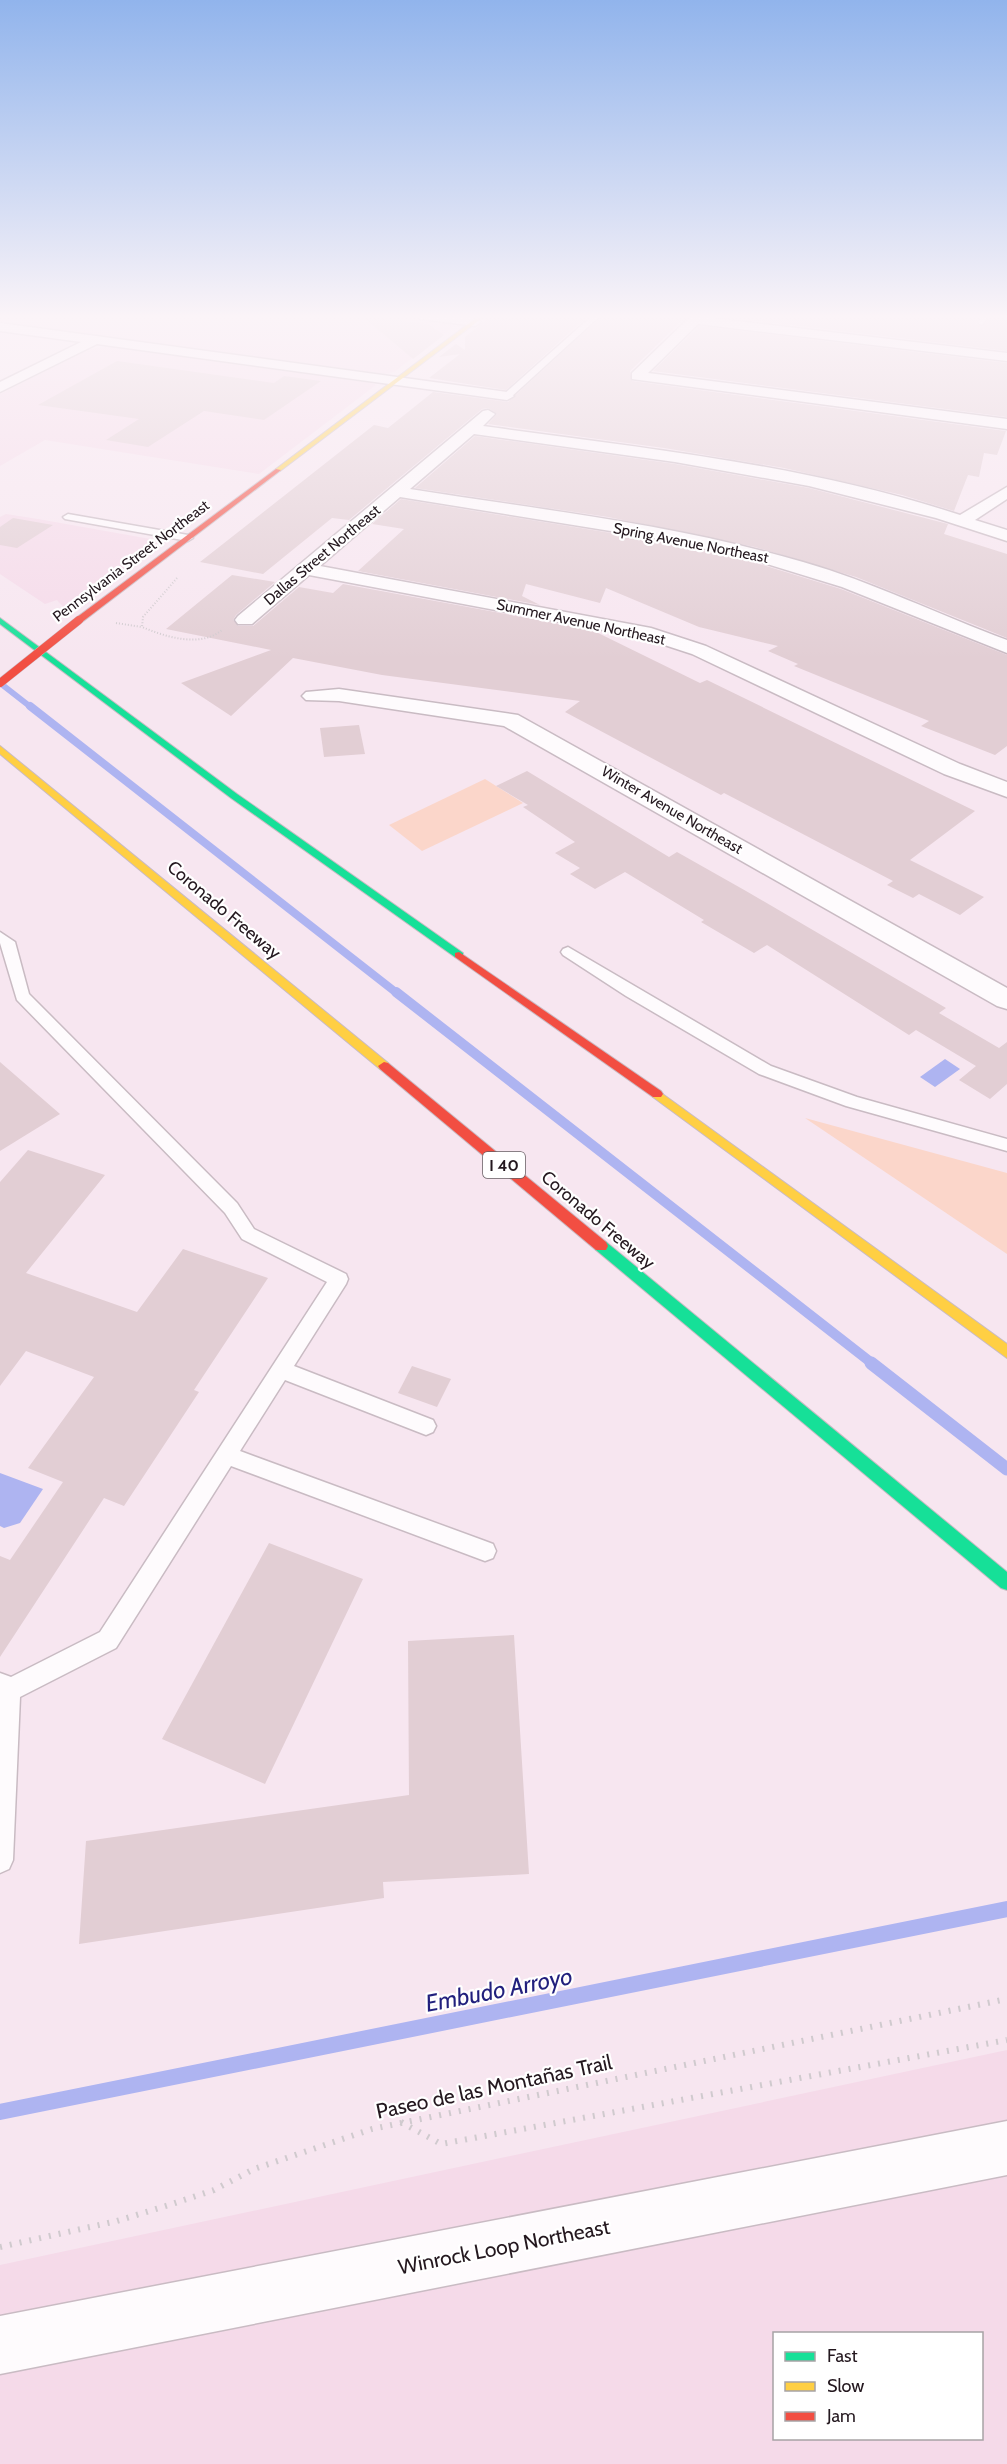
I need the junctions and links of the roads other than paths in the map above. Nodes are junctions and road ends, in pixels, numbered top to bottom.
1 (332, 430) edge
2 (471, 430) edge
3 (479, 430) edge
4 (397, 492) junction
5 (1007, 492) edge
6 (68, 517) dead end
7 (963, 520) junction
8 (1007, 536) edge
9 (188, 538) junction
10 (305, 569) junction
11 (245, 620) dead end
12 (0, 621) edge
13 (1007, 646) edge
14 (0, 683) edge
15 (313, 696) dead end
16 (0, 749) edge
17 (1007, 790) edge
18 (0, 936) edge
19 (568, 952) dead end
20 (1007, 1000) edge
21 (1007, 1145) edge
22 (1007, 1352) edge
23 (280, 1369) junction
24 (426, 1426) dead end
25 (225, 1455) junction
26 (485, 1551) dead end
27 (1007, 1582) edge
28 (5, 1687) edge
29 (0, 1860) edge
30 (1007, 2148) edge
31 (0, 2345) edge

1 - 9 main road, Pennsylvania Street Northeast
2 - 4 street, Dallas Street Northeast
3 - 7 street
4 - 10 street, Dallas Street Northeast
4 - 13 street, Spring Avenue Northeast
5 - 7 street
6 - 9 lane
7 - 8 street
9 - 14 main road, Pennsylvania Street Northeast, bridge
10 - 11 street, Dallas Street Northeast
10 - 17 street, Summer Avenue Northeast
12 - 22 main road
15 - 20 street, Winter Avenue Northeast
16 - 27 main road, Coronado Freeway / I 40
18 - 23 lane
19 - 21 lane
23 - 24 lane
23 - 25 lane
25 - 26 lane
25 - 28 lane
28 - 29 lane
30 - 31 street, Winrock Loop Northeast

